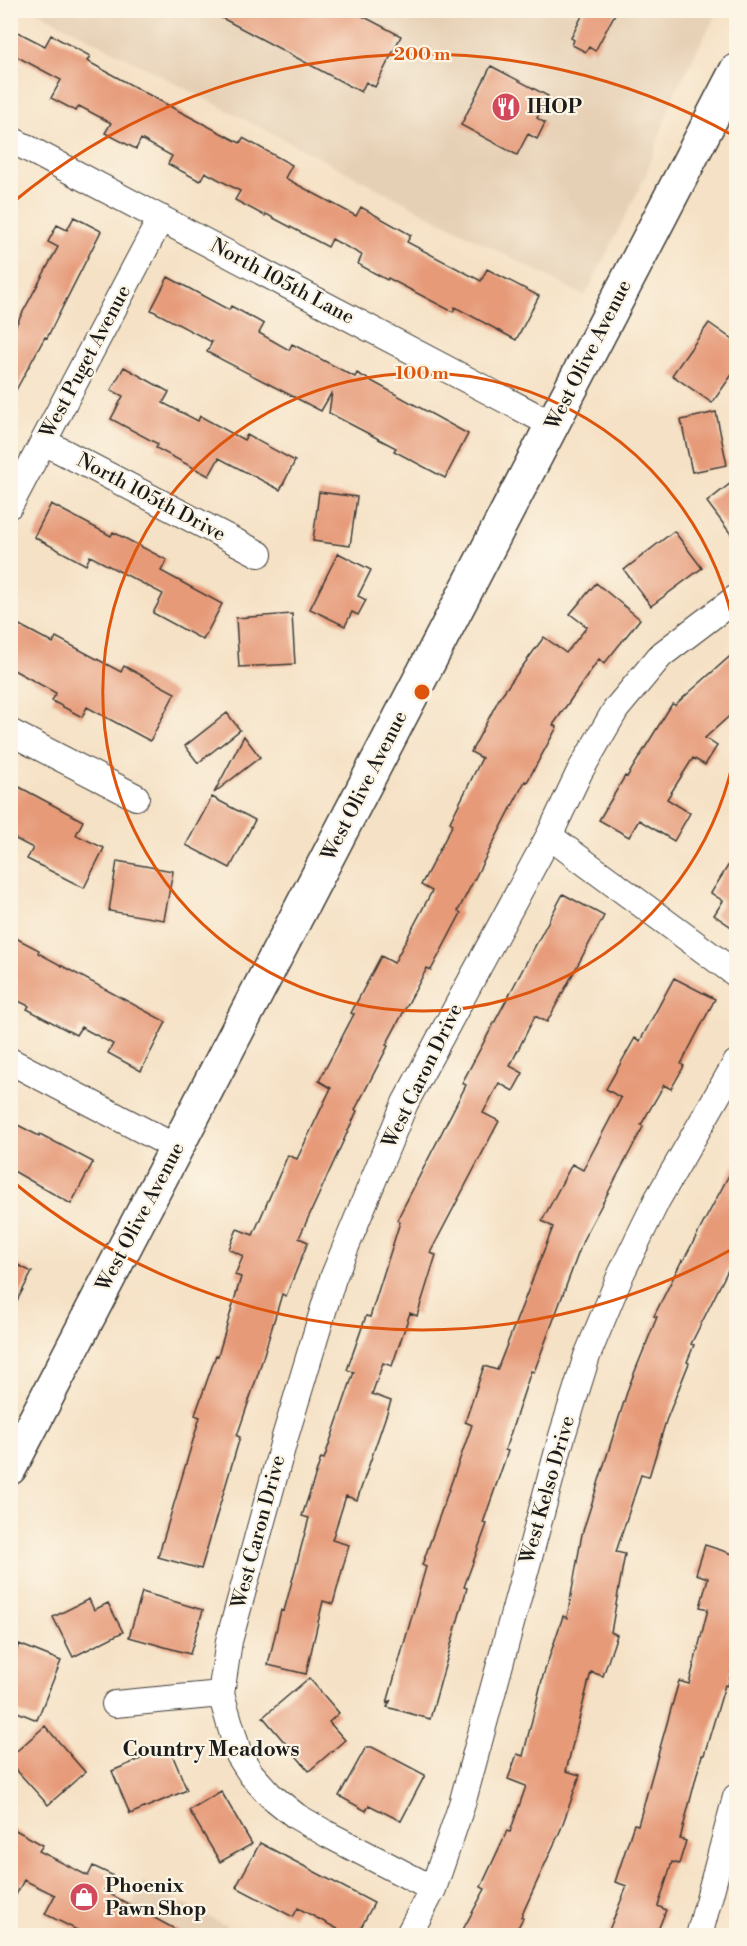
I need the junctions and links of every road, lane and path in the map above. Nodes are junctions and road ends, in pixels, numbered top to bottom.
1 (736, 71) edge
2 (10, 139) edge
3 (160, 218) junction
4 (553, 425) junction
5 (44, 442) junction
6 (10, 506) edge
7 (259, 554) dead end
8 (736, 598) edge
9 (10, 732) edge
10 (136, 797) dead end
11 (549, 836) junction
12 (736, 974) edge
13 (10, 1061) edge
14 (736, 1064) edge
15 (177, 1148) junction
16 (10, 1468) edge
17 (221, 1694) junction
18 (115, 1704) dead end
19 (736, 1797) edge
20 (433, 1889) junction
21 (408, 1935) edge
22 (699, 1935) edge

1 - 4 main road, West Olive Avenue
2 - 3 street, North 105th Lane
3 - 4 street, North 105th Lane
3 - 5 street, West Puget Avenue
4 - 15 main road, West Olive Avenue
5 - 6 street, West Puget Avenue
5 - 7 street, North 105th Drive
8 - 11 street, West Caron Drive
9 - 10 street
11 - 12 street
11 - 17 street, West Caron Drive
13 - 15 street
14 - 20 street, West Kelso Drive
15 - 16 main road, West Olive Avenue
17 - 18 street
17 - 20 street, West Caron Drive
19 - 22 street
20 - 21 street, West Kelso Drive

